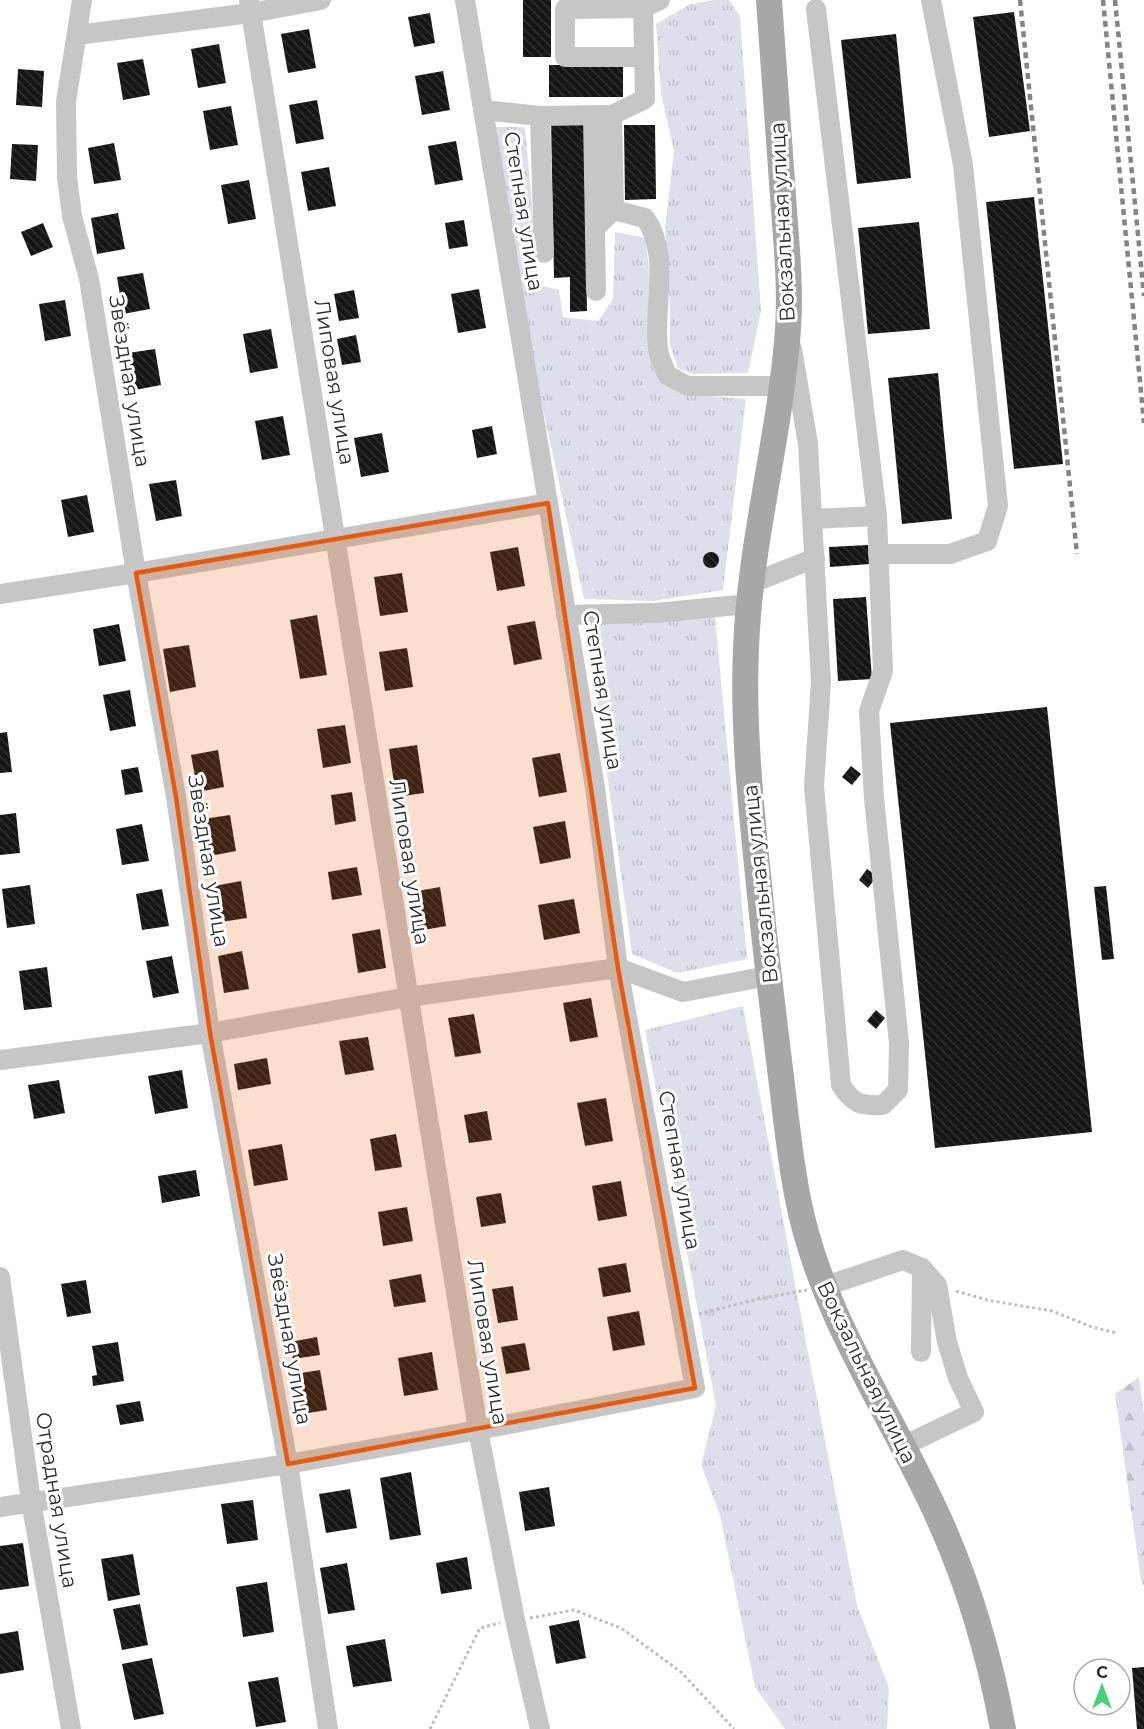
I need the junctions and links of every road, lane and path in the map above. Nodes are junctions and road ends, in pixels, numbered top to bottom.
1 (82, 0) edge
2 (321, 0) edge
3 (465, 0) edge
4 (769, 0) edge
5 (932, 0) edge
6 (577, 4) edge
7 (652, 4) edge
8 (250, 6) edge
9 (816, 9) dead end
10 (76, 35) junction
11 (644, 57) junction
12 (483, 110) junction
13 (602, 115) junction
14 (540, 116) junction
15 (614, 210) junction
16 (596, 227) junction
17 (544, 253) dead end
18 (596, 291) dead end
19 (788, 326) junction
20 (782, 386) junction
21 (548, 503) junction
22 (877, 516) junction
23 (812, 519) junction
24 (335, 539) junction
25 (878, 554) junction
26 (815, 558) junction
27 (136, 573) junction
28 (0, 594) edge
29 (749, 594) junction
30 (566, 615) junction
31 (618, 968) junction
32 (768, 976) junction
33 (408, 997) junction
34 (210, 1034) junction
35 (0, 1060) edge
36 (922, 1268) junction
37 (0, 1277) edge
38 (937, 1285) junction
39 (823, 1287) junction
40 (682, 1318) junction
41 (1116, 1333) dead end
42 (921, 1352) dead end
43 (478, 1430) junction
44 (903, 1446) junction
45 (288, 1464) junction
46 (31, 1501) junction
47 (0, 1507) edge
48 (515, 1620) junction
49 (71, 1729) edge
50 (328, 1729) edge
51 (430, 1729) edge
52 (540, 1729) edge
53 (734, 1729) edge
54 (1003, 1729) edge

1 - 10 street, Звёздная улица
2 - 8 street
3 - 12 street, Степная улица
4 - 19 main road, Вокзальная улица
5 - 25 street
6 - 7 street
6 - 11 street
7 - 11 street
8 - 10 street
8 - 24 street, Липовая улица
9 - 22 street
10 - 27 street, Звёздная улица
11 - 13 street
12 - 14 street
12 - 21 street, Степная улица
13 - 14 street
13 - 15 street
13 - 16 street
14 - 17 street
15 - 16 street
15 - 20 street
16 - 18 street
19 - 20 main road, Вокзальная улица
19 - 23 street
20 - 29 main road, Вокзальная улица
21 - 24 street
21 - 30 street, Степная улица
22 - 23 street
22 - 25 street
23 - 26 street
24 - 27 street
24 - 33 street, Липовая улица
25 - 26 street
26 - 29 street
27 - 28 street
27 - 34 street, Звёздная улица
29 - 30 street
29 - 32 main road, Вокзальная улица
30 - 31 street, Степная улица
31 - 32 street
31 - 33 street
31 - 40 street, Степная улица
32 - 39 main road, Вокзальная улица
33 - 34 street
33 - 43 street, Липовая улица
34 - 35 street
34 - 45 street, Звёздная улица
36 - 38 street
36 - 39 street
36 - 42 street
37 - 46 street, Отрадная улица
38 - 41 path
38 - 44 street
39 - 40 path
39 - 44 main road, Вокзальная улица
40 - 43 street, Степная улица
43 - 45 street
43 - 48 street, Липовая улица
44 - 54 main road, Вокзальная улица
45 - 46 street
45 - 50 street, Звёздная улица
46 - 47 street
46 - 49 street, Отрадная улица
48 - 51 path
48 - 52 street, Липовая улица
48 - 53 path

